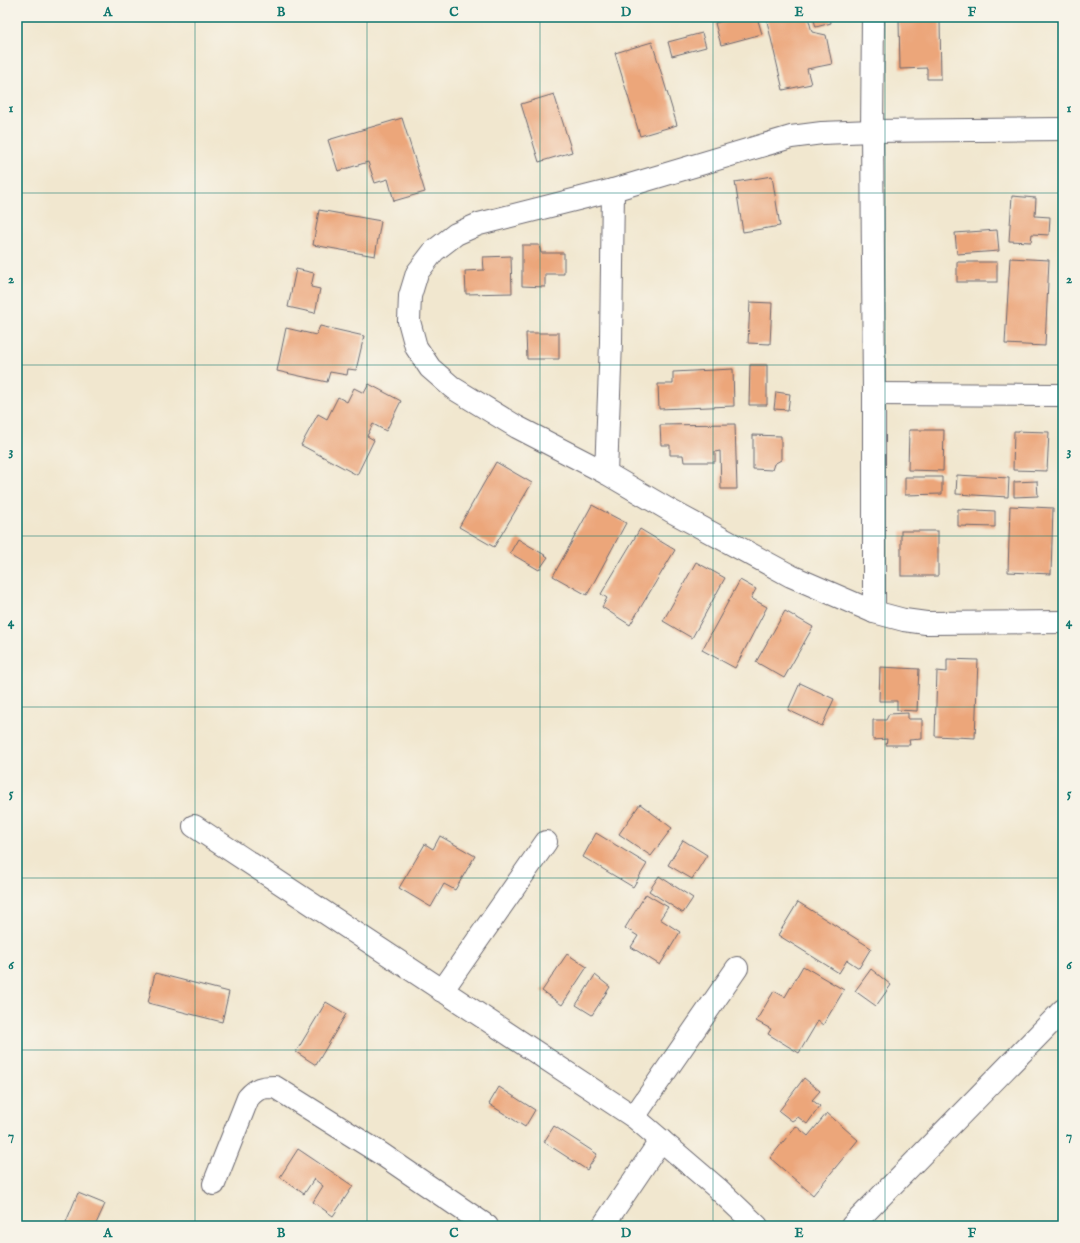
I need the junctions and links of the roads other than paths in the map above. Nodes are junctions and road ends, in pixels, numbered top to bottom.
1 (873, 17) edge
2 (1063, 129) edge
3 (872, 131) junction
4 (613, 190) junction
5 (874, 394) junction
6 (1063, 395) edge
7 (606, 473) junction
8 (874, 612) junction
9 (1063, 622) edge
10 (194, 826) dead end
11 (546, 842) dead end
12 (737, 968) dead end
13 (442, 991) junction
14 (1063, 1010) edge
15 (634, 1118) junction
16 (662, 1140) junction
17 (214, 1184) dead end
18 (487, 1226) edge
19 (603, 1226) edge
20 (757, 1226) edge
21 (852, 1226) edge

1 - 3 street
2 - 3 street
3 - 4 street
3 - 5 street
4 - 7 street
4 - 7 street
5 - 6 street
5 - 8 street
7 - 8 street
8 - 9 street
10 - 13 street
11 - 13 street
12 - 15 street
13 - 15 street
14 - 21 street
15 - 16 street
16 - 19 street
16 - 20 street
17 - 18 street

